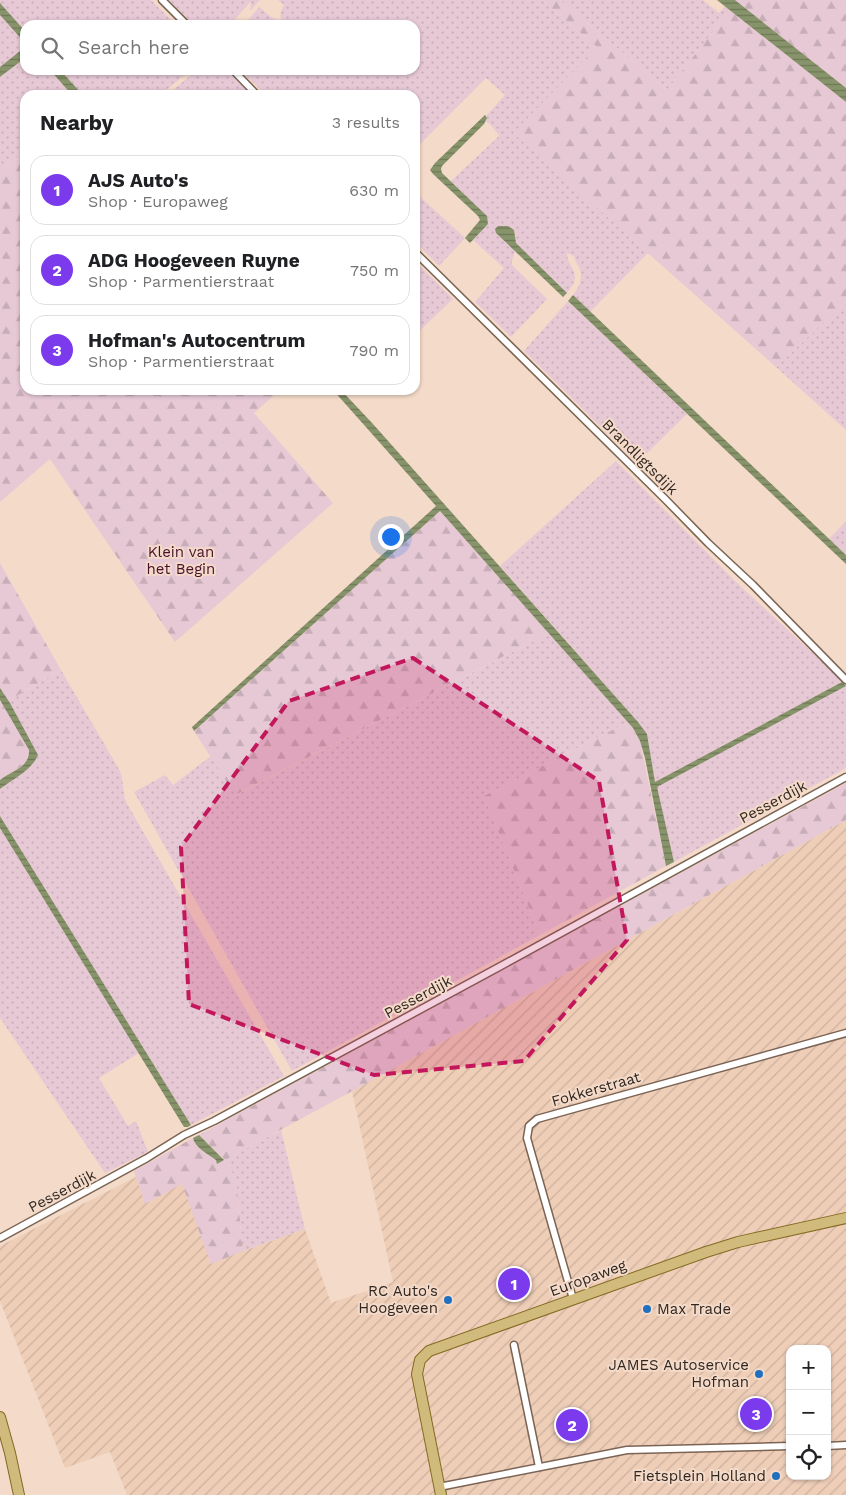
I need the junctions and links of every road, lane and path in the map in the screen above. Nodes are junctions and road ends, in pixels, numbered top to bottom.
1 (162, 0) edge
2 (182, 20) edge
3 (237, 75) edge
4 (252, 90) edge
5 (420, 257) edge
6 (846, 680) edge
7 (846, 776) edge
8 (846, 1033) edge
9 (846, 1218) edge
10 (0, 1238) edge
11 (573, 1299) junction
12 (514, 1345) dead end
13 (0, 1417) edge
14 (846, 1445) edge
15 (786, 1446) edge
16 (831, 1446) edge
17 (539, 1467) junction
18 (440, 1491) edge
19 (19, 1495) edge

1 - 2 street
3 - 4 street
5 - 6 street, Brandligtsdijk
7 - 10 street, Pesserdijk
8 - 11 street, Fokkerstraat
9 - 11 main road, Europaweg
11 - 18 main road, Europaweg
12 - 17 street
13 - 19 main road
14 - 16 street
15 - 17 street
17 - 18 street

